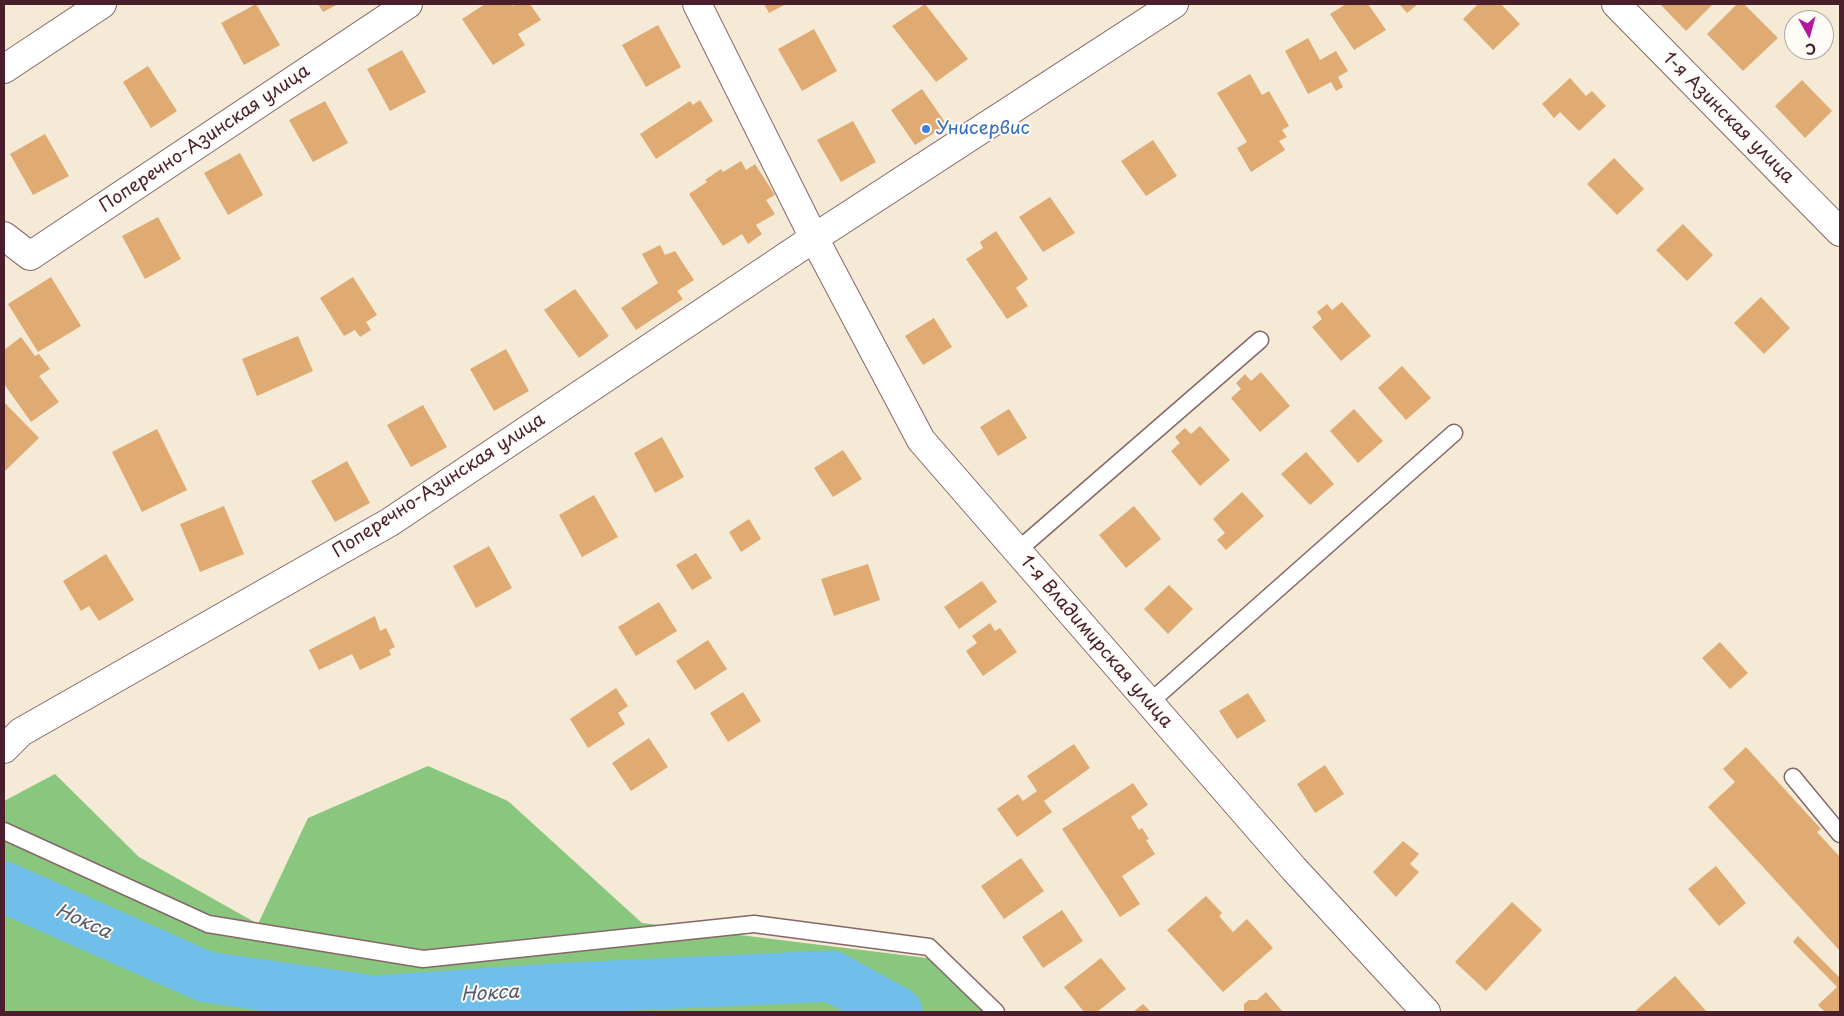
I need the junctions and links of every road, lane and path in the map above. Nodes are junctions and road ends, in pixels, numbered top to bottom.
1 (102, 4) edge
2 (408, 4) edge
3 (697, 4) edge
4 (1174, 4) edge
5 (1616, 4) edge
6 (4, 69) edge
7 (1840, 232) edge
8 (4, 236) edge
9 (814, 238) junction
10 (1260, 340) dead end
11 (1454, 433) dead end
12 (1017, 550) junction
13 (1149, 702) junction
14 (4, 749) edge
15 (1793, 777) dead end
16 (4, 831) edge
17 (1840, 834) edge
18 (996, 1012) edge
19 (1426, 1012) edge

1 - 6 street
2 - 8 street, Поперечно-Азинская улица
3 - 9 street
4 - 9 street, Поперечно-Азинская улица
5 - 7 street, 1-я Азинская улица
9 - 12 street, 1-я Владимирская улица
9 - 14 street, Поперечно-Азинская улица
10 - 12 lane
11 - 13 lane
12 - 13 street, 1-я Владимирская улица
13 - 19 street, 1-я Владимирская улица
15 - 17 lane
16 - 18 lane

